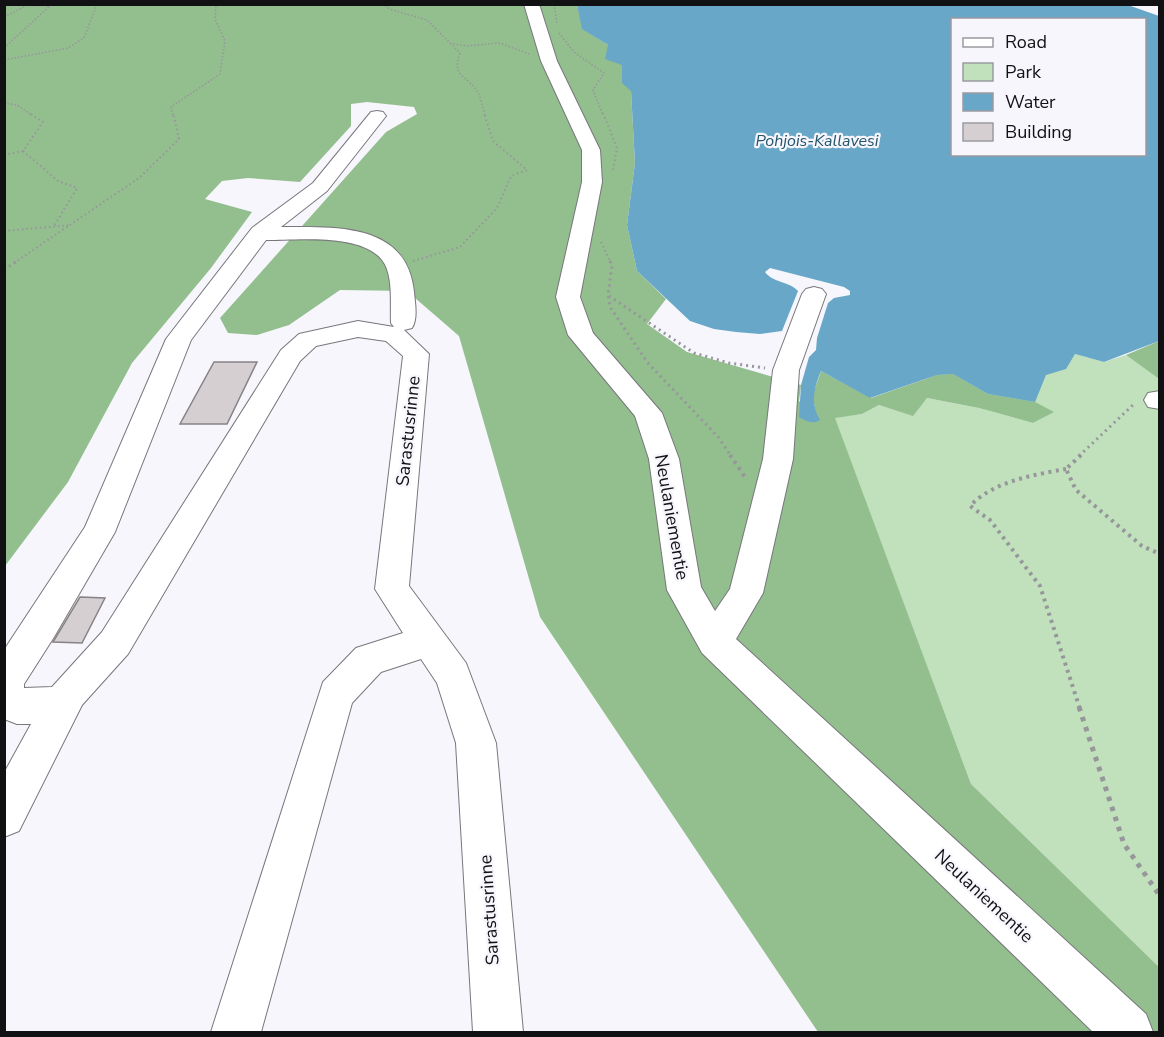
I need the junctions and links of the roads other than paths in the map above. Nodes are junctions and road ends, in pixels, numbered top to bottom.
1 (530, 4) edge
2 (377, 116) dead end
3 (260, 233) junction
4 (814, 294) dead end
5 (403, 322) dead end
6 (429, 641) junction
7 (715, 642) junction
8 (4, 687) edge
9 (4, 693) edge
10 (62, 705) junction
11 (4, 816) edge
12 (236, 1032) edge
13 (498, 1032) edge
14 (1128, 1032) edge

1 - 7 street, Neulaniementie
2 - 3 street
3 - 5 street
3 - 8 street
4 - 7 street
6 - 10 street, Sarastusrinne
6 - 12 street
6 - 13 street, Sarastusrinne
7 - 14 street, Neulaniementie
9 - 10 street
10 - 11 street

